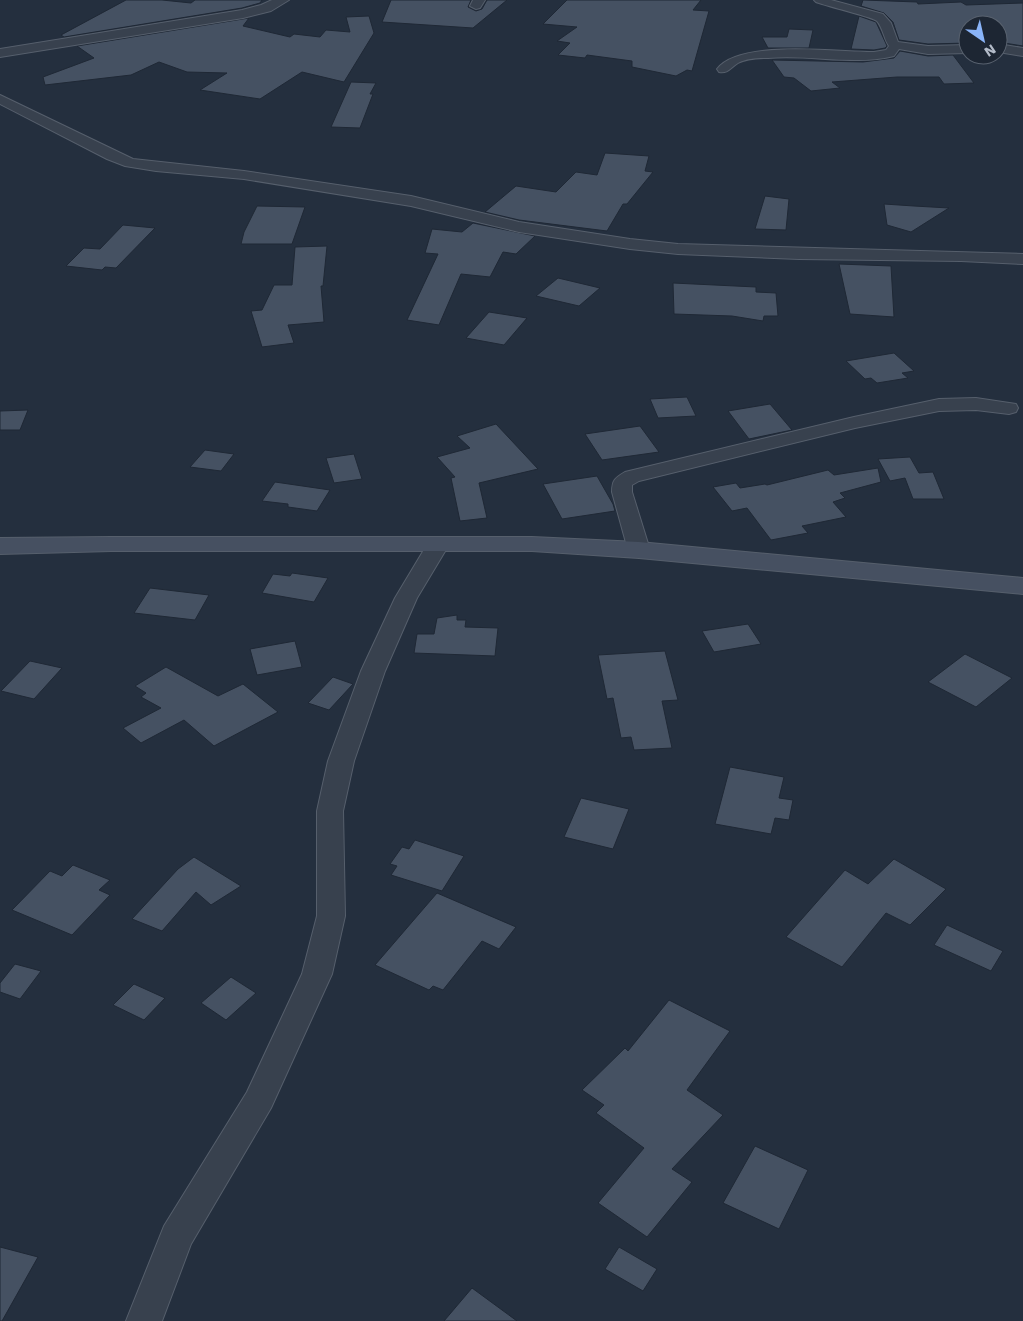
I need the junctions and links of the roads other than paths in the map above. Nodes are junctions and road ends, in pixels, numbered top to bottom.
1 (282, 0) edge
2 (820, 0) edge
3 (896, 45) junction
4 (958, 49) edge
5 (1008, 50) edge
6 (1023, 52) edge
7 (0, 53) edge
8 (723, 69) dead end
9 (0, 99) edge
10 (1023, 259) edge
11 (1009, 408) dead end
12 (439, 543) junction
13 (0, 546) edge
14 (639, 550) junction
15 (1023, 586) edge
16 (144, 1321) edge

1 - 7 street
2 - 3 street
3 - 4 street
3 - 8 street
5 - 6 street
9 - 10 street
11 - 14 street
12 - 13 main road
12 - 14 main road
12 - 16 street
14 - 15 main road

